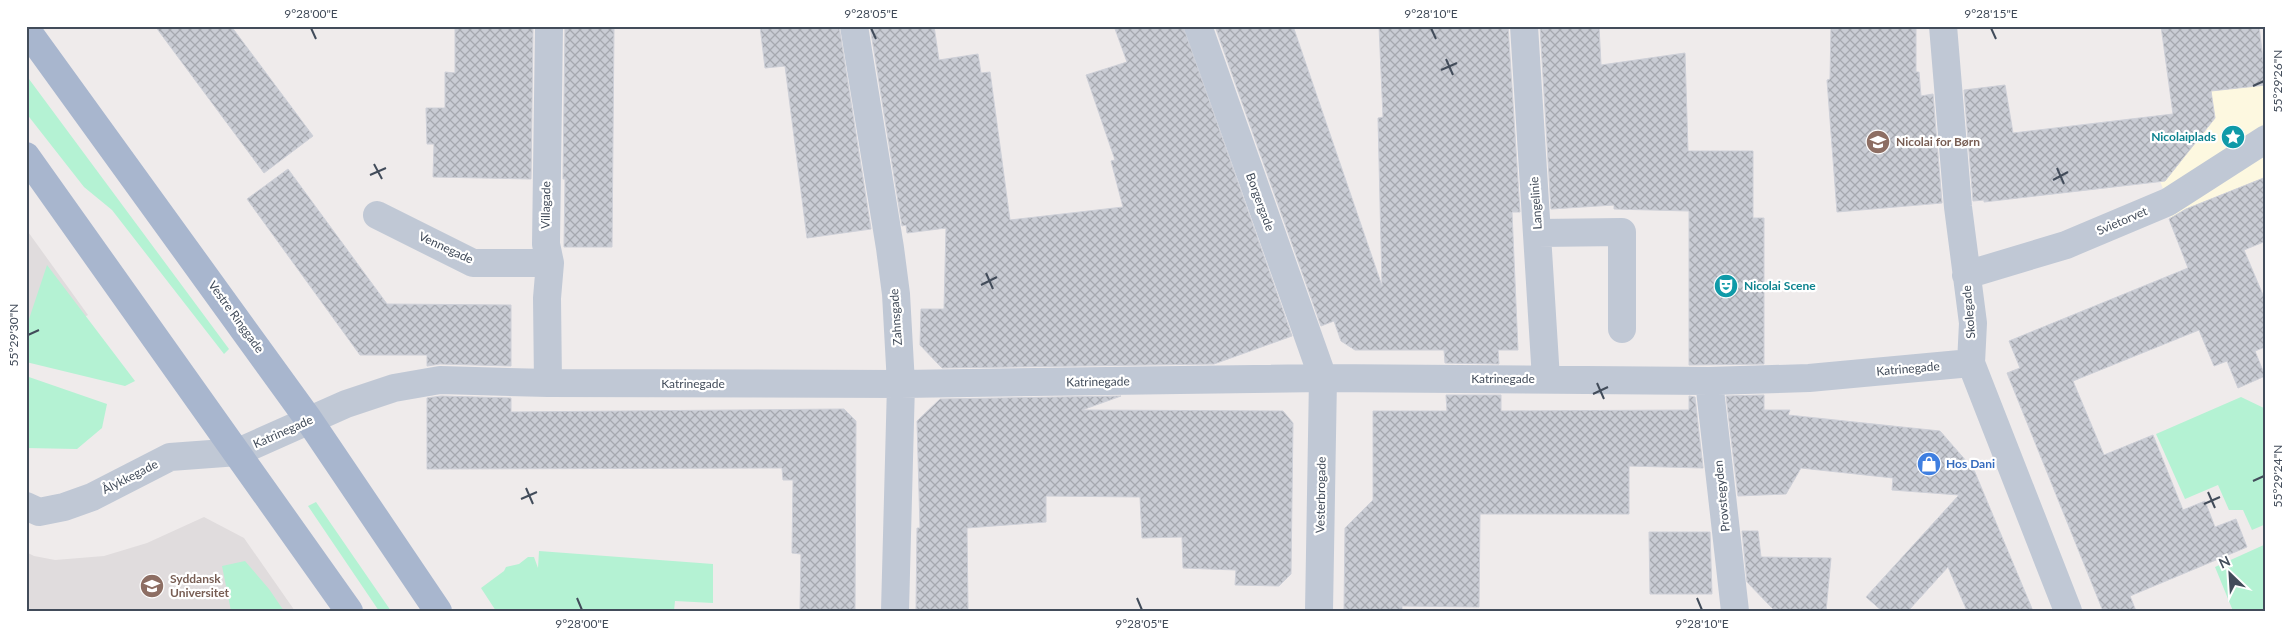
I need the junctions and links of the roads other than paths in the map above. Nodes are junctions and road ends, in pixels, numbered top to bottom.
1 (549, 26) edge
2 (854, 26) edge
3 (1198, 26) edge
4 (1524, 26) edge
5 (1943, 26) edge
6 (26, 29) edge
7 (2266, 139) edge
8 (26, 156) edge
9 (377, 215) dead end
10 (1538, 233) junction
11 (550, 263) junction
12 (1966, 275) junction
13 (1622, 329) dead end
14 (1971, 363) junction
15 (1323, 378) junction
16 (1546, 379) junction
17 (1709, 381) junction
18 (548, 383) junction
19 (900, 384) junction
20 (309, 420) junction
21 (238, 452) junction
22 (26, 506) edge
23 (349, 611) edge
24 (438, 611) edge
25 (895, 611) edge
26 (1319, 611) edge
27 (1735, 611) edge
28 (2068, 611) edge

1 - 11 street, Villagade
2 - 19 street, Zahnsgade
3 - 15 street, Borgergade
4 - 10 street, Langelinie
5 - 12 street, Skolegade
6 - 20 main road, Vestre Ringgade
7 - 12 street, Svietorvet
8 - 21 main road
9 - 11 street, Vennegade
10 - 13 street
10 - 16 street, Langelinie
11 - 18 street, Villagade
12 - 14 street, Skolegade
14 - 17 street, Katrinegade
14 - 28 street, Skolegade
15 - 16 street, Katrinegade
15 - 19 street, Katrinegade
15 - 26 street, Vesterbrogade
16 - 17 street, Katrinegade
17 - 27 street, Provstegyden
18 - 19 street, Katrinegade
18 - 20 street, Katrinegade
19 - 25 street, Zahnsgade
20 - 21 street, Katrinegade
20 - 24 main road, Vestre Ringgade
21 - 22 street, Ålykkegade
21 - 23 main road

